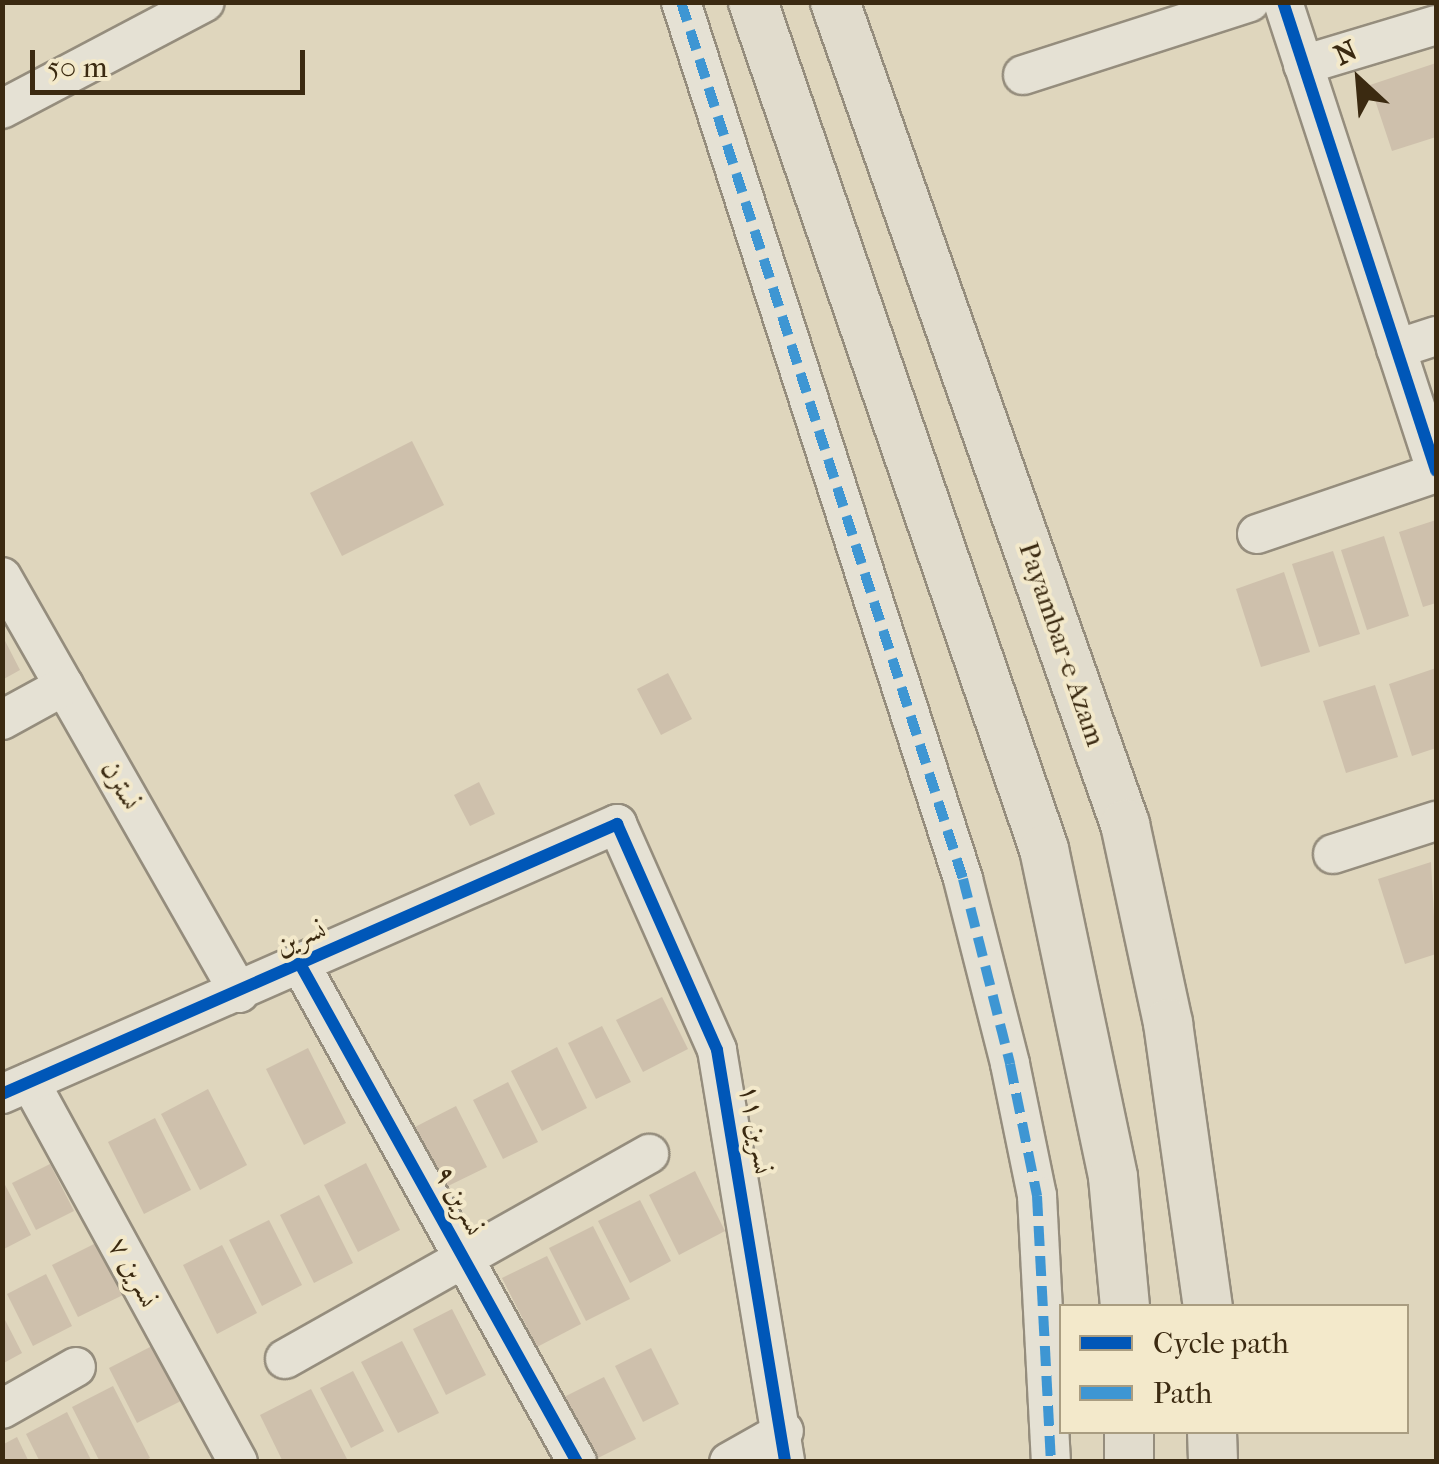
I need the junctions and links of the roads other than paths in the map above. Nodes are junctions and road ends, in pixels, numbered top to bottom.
1 (205, 2) edge
2 (682, 2) edge
3 (753, 2) edge
4 (835, 2) edge
5 (1250, 2) edge
6 (1282, 2) edge
7 (1436, 24) edge
8 (1303, 65) junction
9 (1024, 75) dead end
10 (2, 109) edge
11 (1436, 336) edge
12 (1396, 349) junction
13 (1436, 472) edge
14 (1257, 534) dead end
15 (2, 577) edge
16 (64, 686) junction
17 (2, 720) edge
18 (1436, 821) edge
19 (617, 824) joint
20 (1333, 854) dead end
21 (300, 964) junction
22 (238, 993) junction
23 (16, 1088) edge
24 (649, 1154) dead end
25 (464, 1259) junction
26 (1125, 1304) edge
27 (1208, 1304) edge
28 (285, 1359) dead end
29 (76, 1367) dead end
30 (2, 1409) edge
31 (1129, 1434) edge
32 (1212, 1434) edge
33 (785, 1446) edge
34 (238, 1462) edge
35 (577, 1462) edge
36 (729, 1462) edge
37 (1051, 1462) edge
38 (1129, 1462) edge
39 (1213, 1462) edge

1 - 10 street
2 - 37 street
3 - 26 main road
4 - 27 main road, Payambar-e Azam
5 - 9 street
6 - 8 street
7 - 8 street
8 - 12 street
11 - 12 street
12 - 13 street
13 - 14 street
15 - 16 street, نسترن
16 - 17 street
16 - 22 street, نسترن
18 - 20 street
19 - 21 street, نسرین
19 - 33 street, نسرین ۱۱
21 - 22 street, نسرین
21 - 25 street, نسرین ۹
22 - 23 street, نسرین
23 - 34 street, نسرین ۷
24 - 25 street
25 - 28 street
25 - 35 street, نسرین ۹
29 - 30 street
31 - 38 main road
32 - 39 main road
33 - 36 street

